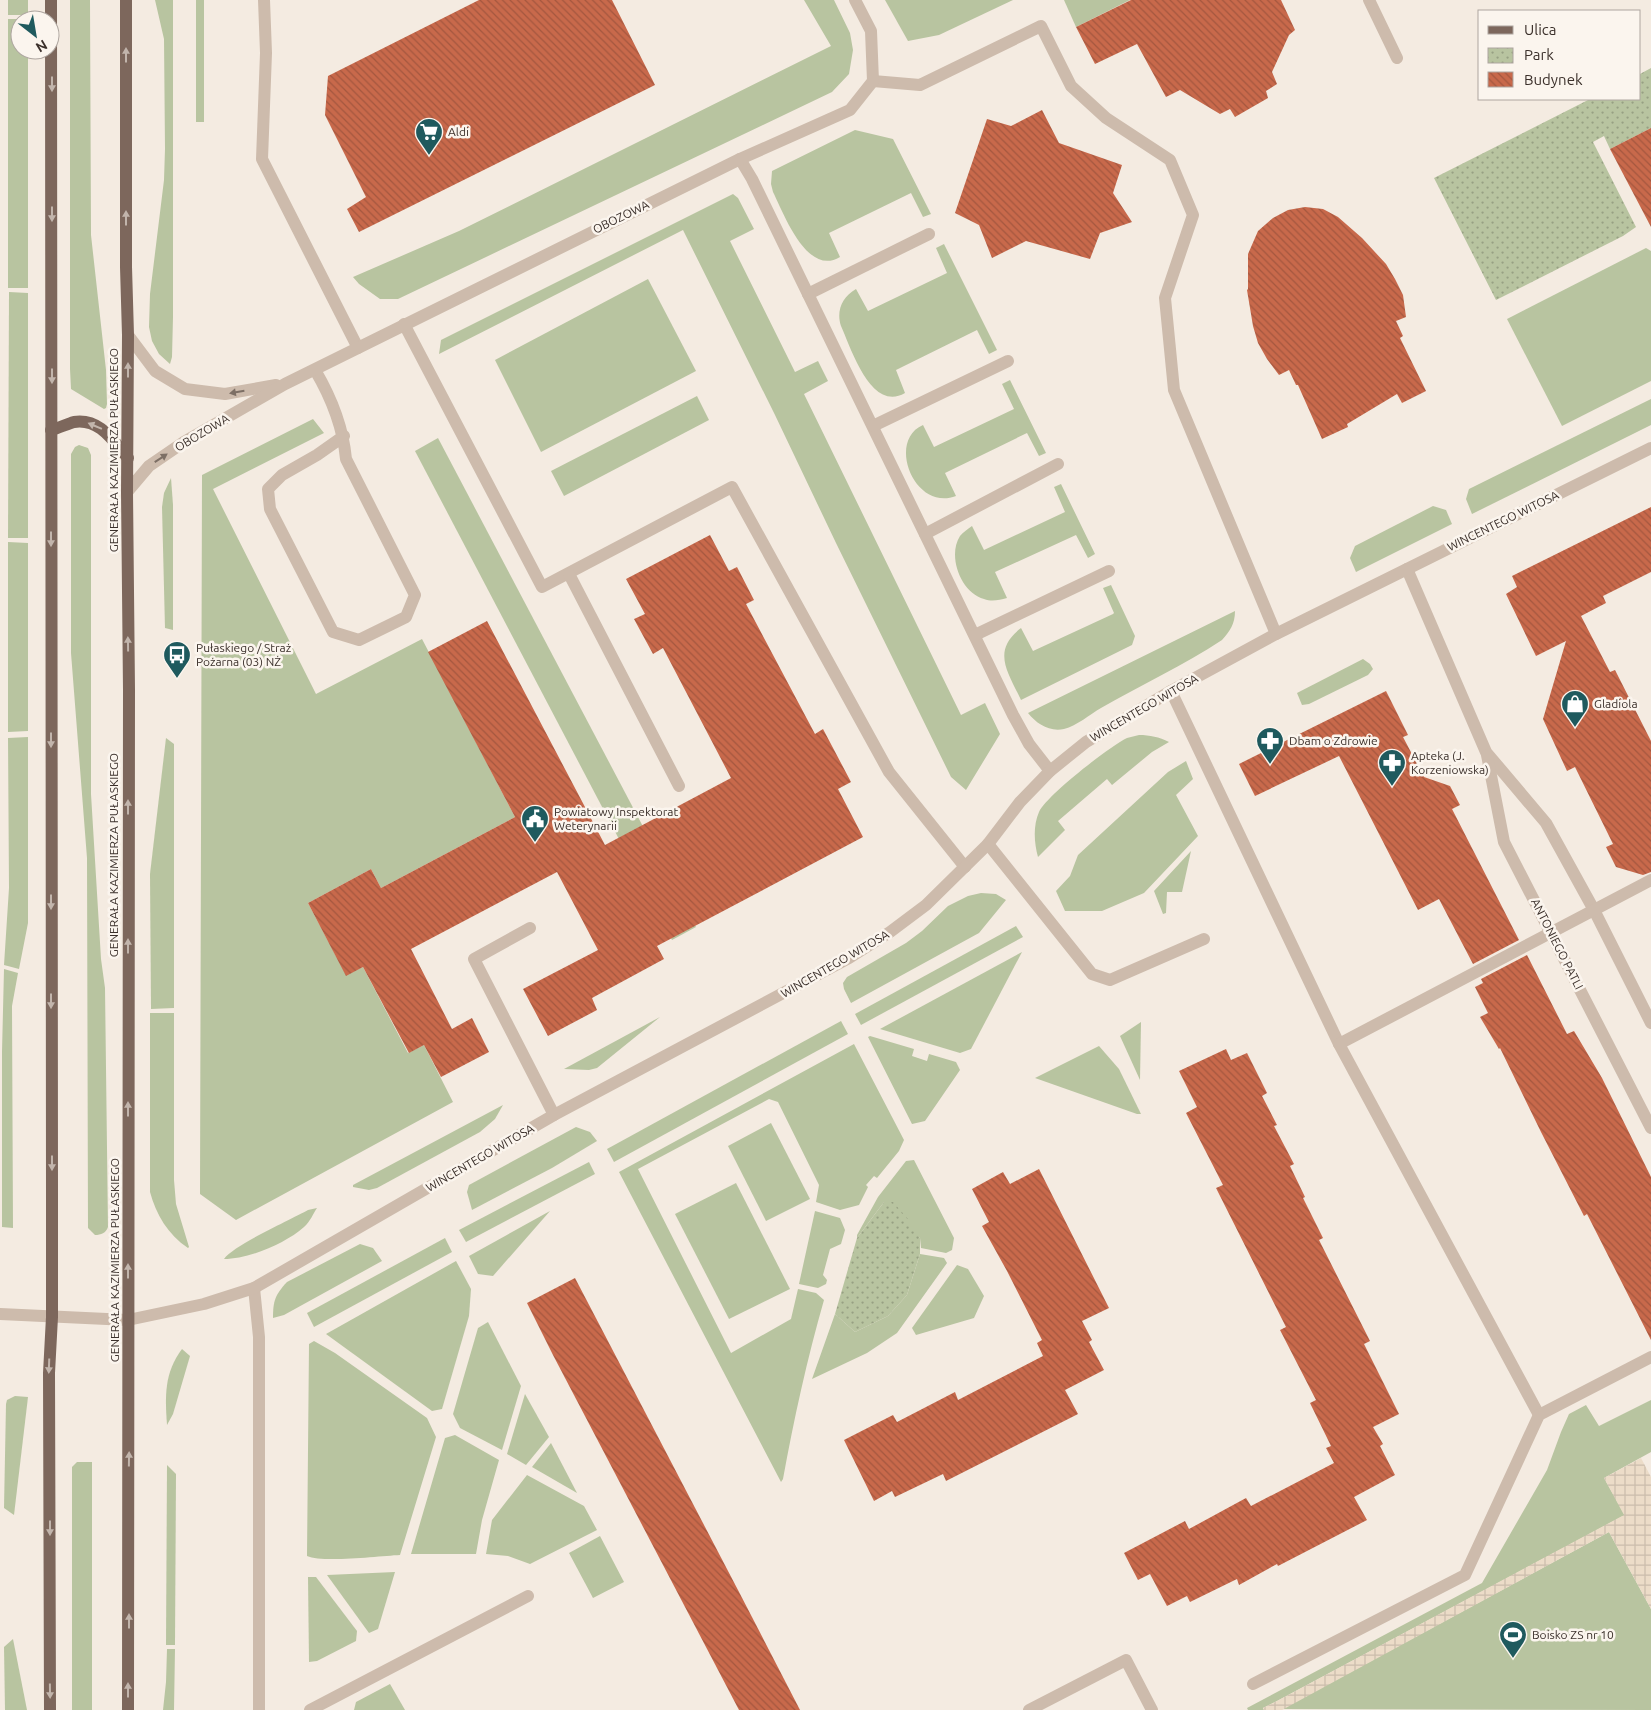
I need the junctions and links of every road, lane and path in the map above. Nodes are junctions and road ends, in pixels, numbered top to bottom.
1 (51, 0) edge
2 (126, 0) edge
3 (264, 0) edge
4 (855, 0) edge
5 (1369, 0) edge
6 (1397, 58) dead end
7 (873, 81) junction
8 (740, 159) junction
9 (929, 234) dead end
10 (808, 294) junction
11 (404, 324) junction
12 (128, 336) junction
13 (358, 348) junction
14 (1008, 361) dead end
15 (315, 370) junction
16 (286, 384) junction
17 (873, 426) junction
18 (51, 430) junction
19 (344, 436) junction
20 (1651, 448) edge
21 (128, 458) junction
22 (1058, 464) dead end
23 (127, 492) junction
24 (925, 534) junction
25 (1407, 569) junction
26 (1109, 571) dead end
27 (569, 574) junction
28 (1276, 634) junction
29 (975, 635) junction
30 (1171, 691) junction
31 (1486, 752) junction
32 (1050, 772) junction
33 (679, 786) dead end
34 (988, 844) junction
35 (965, 867) junction
36 (1651, 880) edge
37 (1594, 910) junction
38 (530, 928) dead end
39 (1551, 933) junction
40 (1204, 939) dead end
41 (1651, 1023) edge
42 (1339, 1044) junction
43 (554, 1115) junction
44 (1651, 1128) edge
45 (254, 1288) junction
46 (0, 1314) edge
47 (52, 1317) junction
48 (128, 1320) junction
49 (1651, 1358) edge
50 (1539, 1415) junction
51 (528, 1596) dead end
52 (1253, 1684) dead end
53 (50, 1710) edge
54 (128, 1710) edge
55 (259, 1710) edge
56 (310, 1710) edge
57 (1029, 1710) edge
58 (1152, 1710) edge

1 -> 18 main road
12 -> 2 main road, GENERAŁA KAZIMIERZA PUŁASKIEGO
3 - 13 street
4 - 7 street
5 - 6 street
7 - 8 street, OBOZOWA
7 - 28 street
8 - 10 street
8 - 11 street, OBOZOWA
9 - 10 street
10 - 17 street
11 - 13 street, OBOZOWA
11 - 27 street
16 -> 12 street, OBOZOWA
21 -> 12 main road, GENERAŁA KAZIMIERZA PUŁASKIEGO
13 - 15 street, OBOZOWA
14 - 17 street
15 - 16 street, OBOZOWA
15 - 19 street
23 -> 16 street, OBOZOWA
17 - 24 street
21 -> 18 main road
18 -> 47 main road
19 - 19 street
20 - 25 street, WINCENTEGO WITOSA
21 - 23 main road, GENERAŁA KAZIMIERZA PUŁASKIEGO
22 - 24 street
48 -> 23 main road, GENERAŁA KAZIMIERZA PUŁASKIEGO
24 - 29 street
25 - 28 street, WINCENTEGO WITOSA
25 - 31 street, ANTONIEGO PATLI
26 - 29 street
27 - 33 street
27 - 35 street
28 - 30 street, WINCENTEGO WITOSA
29 - 32 street
30 - 32 street, WINCENTEGO WITOSA
30 - 42 street
31 - 37 street, ANTONIEGO PATLI
31 - 39 street, ANTONIEGO PATLI
32 - 34 street, WINCENTEGO WITOSA
34 - 35 street, WINCENTEGO WITOSA
34 - 40 street
35 - 43 street, WINCENTEGO WITOSA
36 - 37 street
37 - 39 street
37 - 41 street, ANTONIEGO PATLI
38 - 43 street
39 - 42 street
39 - 44 street, ANTONIEGO PATLI
42 - 50 street
43 - 45 street, WINCENTEGO WITOSA
45 - 48 street, WINCENTEGO WITOSA
45 - 55 street
46 - 47 street, WINCENTEGO WITOSA
47 - 48 street, WINCENTEGO WITOSA
47 -> 53 main road
54 -> 48 main road, GENERAŁA KAZIMIERZA PUŁASKIEGO
49 - 50 street
50 - 52 street
51 - 56 street
57 - 58 street

